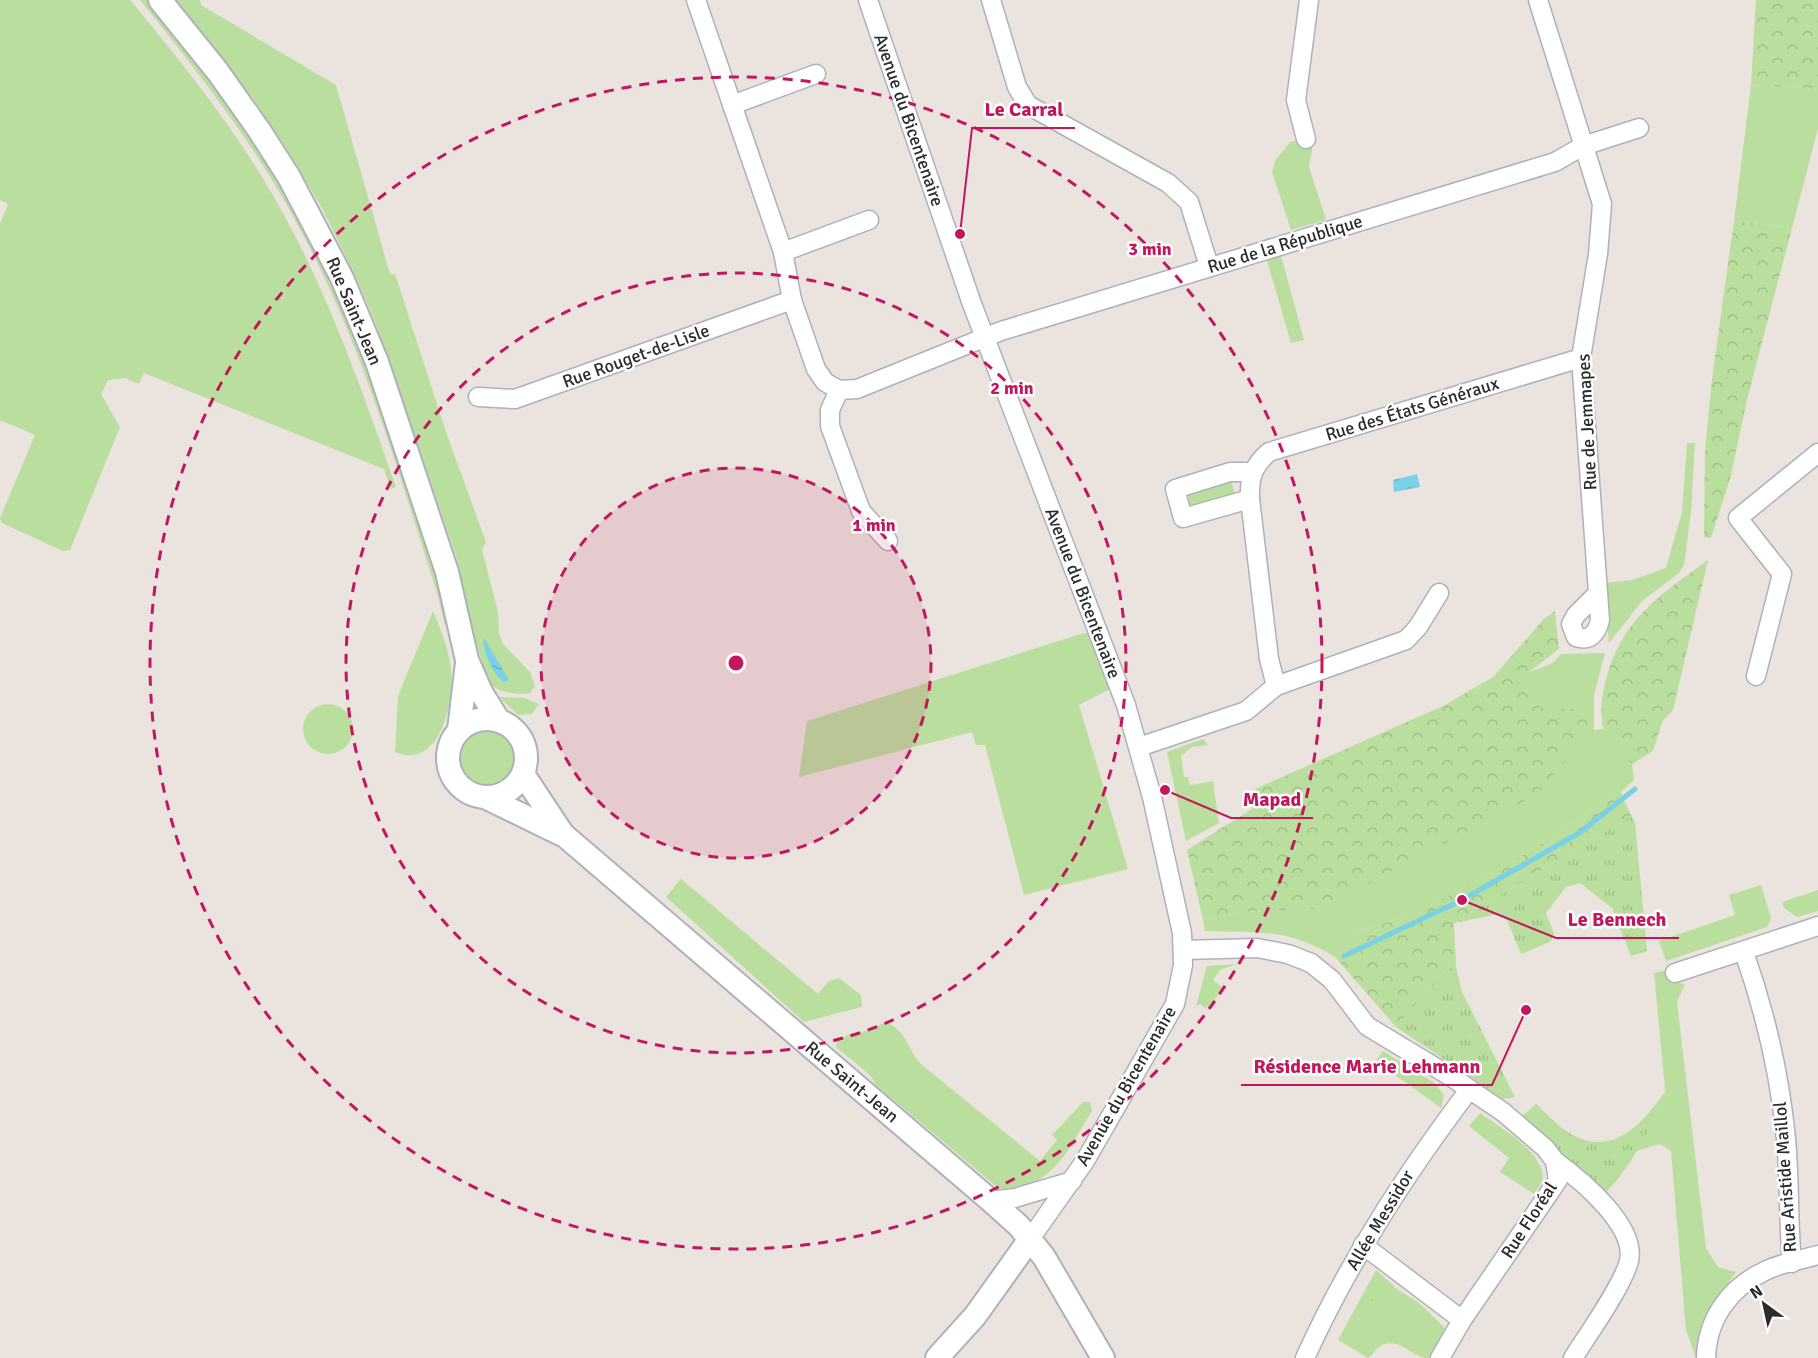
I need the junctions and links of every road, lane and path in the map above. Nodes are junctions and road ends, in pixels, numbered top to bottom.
1 (160, 0) edge
2 (696, 0) edge
3 (868, 0) edge
4 (991, 0) edge
5 (1310, 0) edge
6 (1538, 0) edge
7 (816, 74) dead end
8 (732, 105) junction
9 (1639, 128) dead end
10 (1306, 139) dead end
11 (1583, 146) junction
12 (869, 220) dead end
13 (783, 252) junction
14 (1209, 266) junction
15 (792, 300) junction
16 (985, 338) junction
17 (1581, 358) junction
18 (839, 390) junction
19 (478, 397) dead end
20 (1818, 453) edge
21 (1252, 472) junction
22 (1250, 500) junction
23 (888, 541) dead end
24 (1439, 593) dead end
25 (1597, 594) dead end
26 (467, 660) junction
27 (1756, 676) dead end
28 (1276, 686) junction
29 (499, 721) junction
30 (459, 730) junction
31 (1139, 747) junction
32 (523, 774) junction
33 (487, 798) junction
34 (565, 836) junction
35 (1818, 926) edge
36 (1183, 950) junction
37 (1744, 952) junction
38 (1676, 973) dead end
39 (1469, 1090) junction
40 (1555, 1161) junction
41 (1072, 1181) junction
42 (991, 1201) junction
43 (1030, 1239) junction
44 (1363, 1245) junction
45 (1818, 1255) edge
46 (1792, 1263) junction
47 (1462, 1320) junction
48 (937, 1358) edge
49 (1103, 1358) edge
50 (1305, 1358) edge
51 (1440, 1358) edge
52 (1573, 1358) edge
53 (1706, 1358) edge

1 - 26 street, Rue Saint-Jean
2 - 8 street
3 - 16 street, Avenue du Bicentenaire
4 - 14 street
5 - 10 street
6 - 11 street, Rue de Jemmapes
7 - 8 street
8 - 13 street
9 - 11 street
11 - 14 street, Rue de la République
11 - 17 street, Rue de Jemmapes
12 - 13 street
13 - 15 street
14 - 16 street, Rue de la République
15 - 18 street
15 - 19 street, Rue Rouget-de-Lisle
16 - 18 street, Rue de la République
16 - 31 street, Avenue du Bicentenaire
17 - 21 street, Rue des États Généraux
17 - 25 street, Rue de Jemmapes
18 - 23 street
20 - 27 street
21 - 22 street
21 - 22 street
22 - 28 street
24 - 28 street
26 - 29 street, Rue Saint-Jean
26 - 30 street, Rue Saint-Jean
28 - 31 street
29 - 30 street
29 - 32 street
30 - 33 street
31 - 36 street, Avenue du Bicentenaire
32 - 33 street
32 - 34 street, Rue Saint-Jean
33 - 34 street, Rue Saint-Jean
34 - 42 street, Rue Saint-Jean
35 - 37 street
36 - 39 street, Rue Floréal
36 - 41 street, Avenue du Bicentenaire
37 - 38 street
37 - 46 street, Rue Aristide Maillol
39 - 40 street, Rue Floréal
39 - 44 street, Allée Messidor
40 - 47 street, Rue Floréal
40 - 52 street
41 - 42 street, Avenue du Bicentenaire
41 - 43 street, Avenue du Bicentenaire
42 - 43 street, Rue Saint-Jean
43 - 48 street
43 - 49 street, Rue Saint-Jean
44 - 47 street
44 - 50 street, Allée Messidor
45 - 46 street
46 - 53 street
47 - 51 street, Rue Floréal

